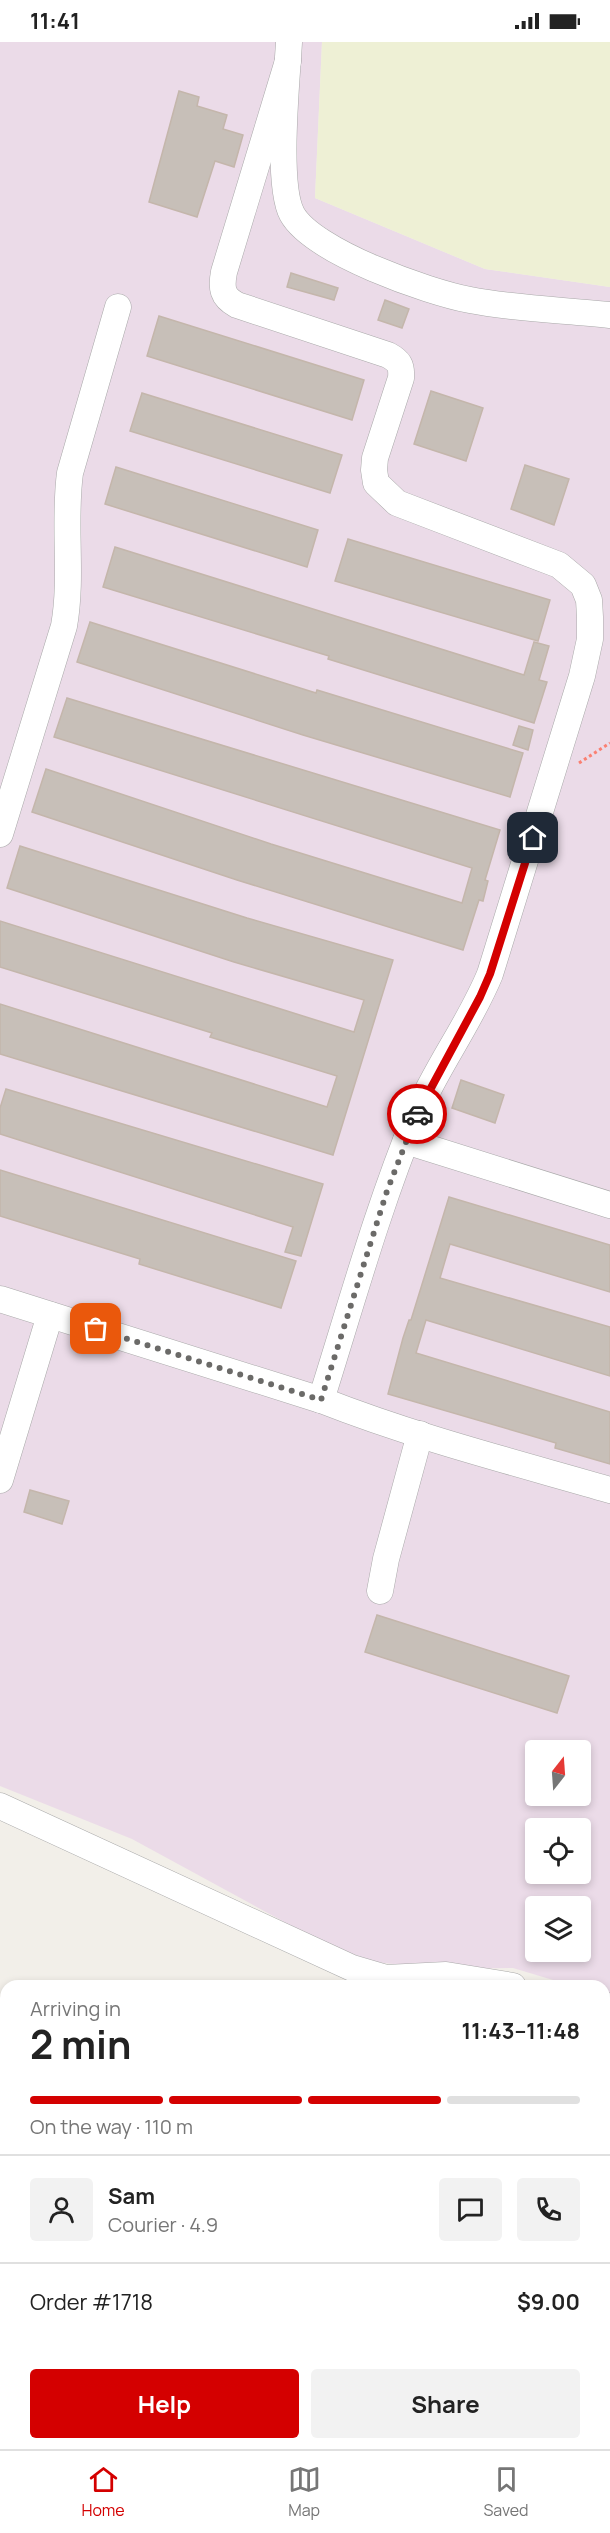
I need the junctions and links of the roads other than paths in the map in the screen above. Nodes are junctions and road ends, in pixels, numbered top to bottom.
1 (289, 51) edge
2 (118, 308) dead end
3 (610, 315) edge
4 (0, 834) edge
5 (406, 1141) junction
6 (610, 1205) edge
7 (0, 1299) edge
8 (51, 1315) junction
9 (321, 1400) junction
10 (420, 1434) junction
11 (0, 1480) edge
12 (610, 1491) edge
13 (380, 1591) dead end
14 (0, 1806) edge
15 (476, 1980) edge

1 - 3 lane
1 - 5 lane
2 - 4 lane
5 - 6 lane
5 - 9 lane
7 - 8 lane
8 - 9 lane
8 - 11 lane
9 - 10 lane
10 - 12 lane
10 - 13 lane
14 - 15 lane

